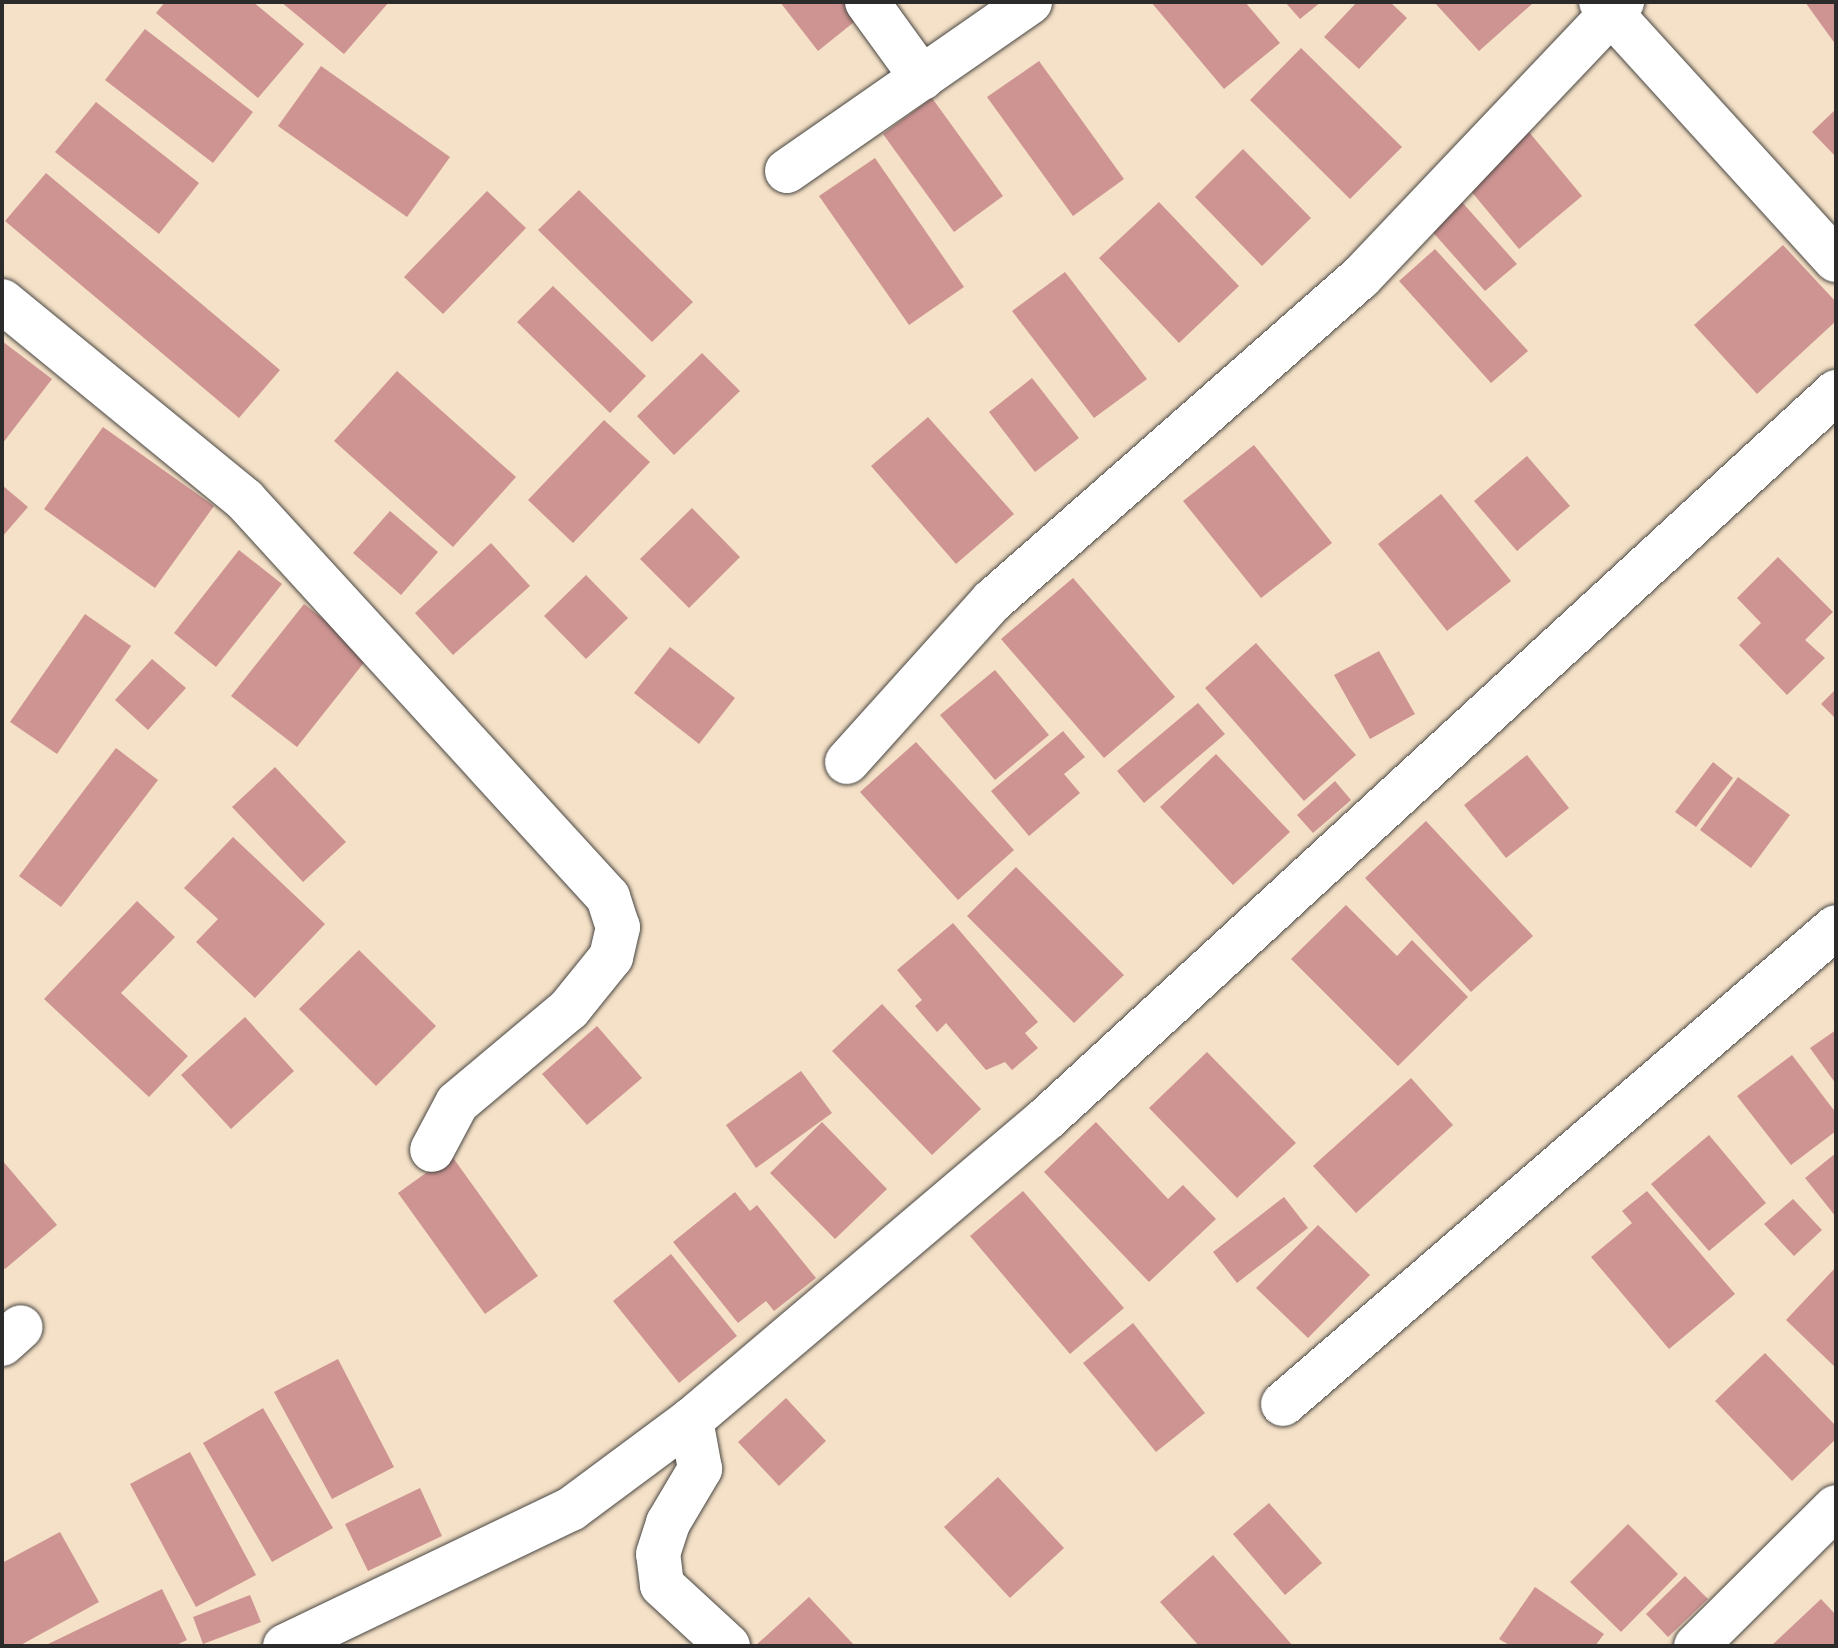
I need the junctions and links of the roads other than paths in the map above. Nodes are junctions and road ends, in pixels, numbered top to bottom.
1 (867, 2) edge
2 (1030, 2) edge
3 (1611, 5) edge
4 (922, 78) junction
5 (787, 171) dead end
6 (1836, 260) edge
7 (2, 301) edge
8 (1836, 392) edge
9 (847, 762) dead end
10 (1836, 927) edge
11 (432, 1150) dead end
12 (1283, 1404) dead end
13 (691, 1420) junction
14 (1836, 1507) edge
15 (285, 1646) edge
16 (728, 1646) edge
17 (1696, 1646) edge

1 - 4 street
2 - 4 street
3 - 6 street
3 - 9 street
4 - 5 street
7 - 11 street
8 - 13 street
10 - 12 street
13 - 15 street
13 - 16 street
14 - 17 street

